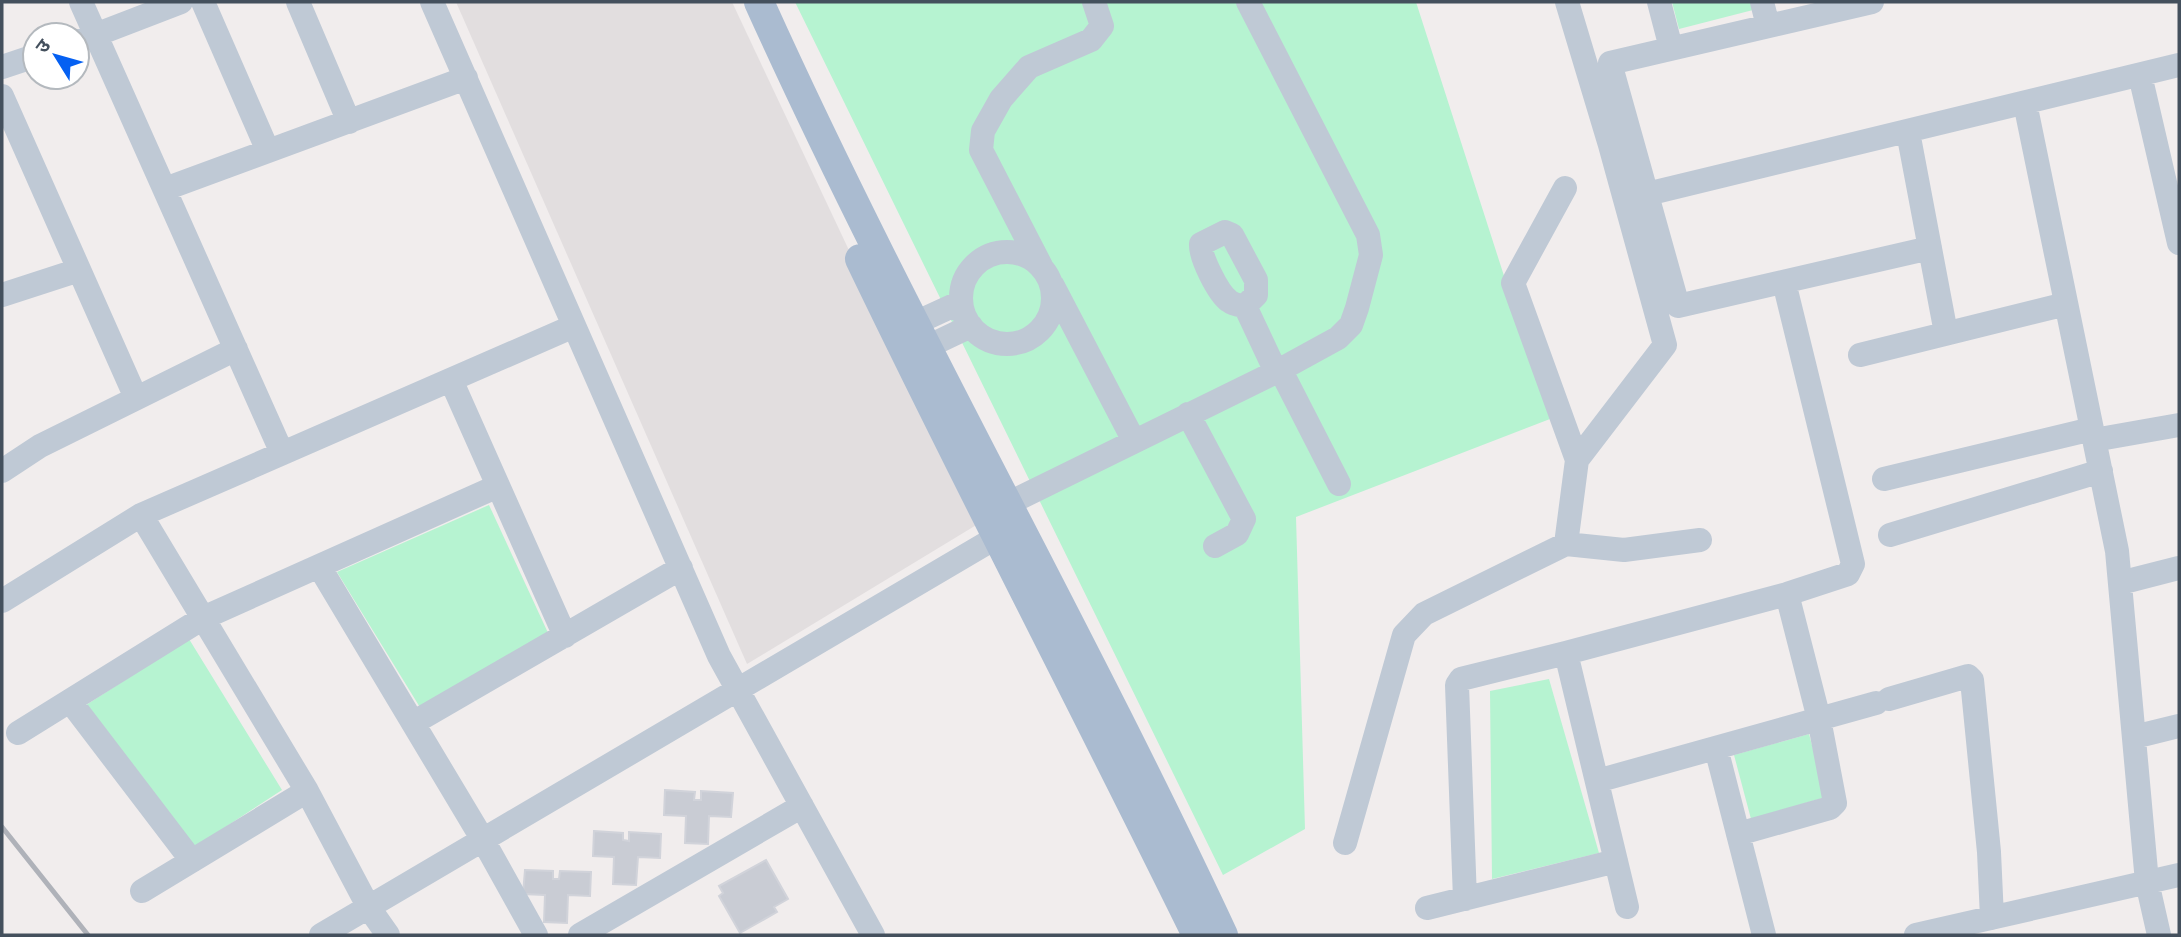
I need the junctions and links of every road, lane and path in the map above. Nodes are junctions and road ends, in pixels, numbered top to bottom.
1 (81, 2) edge
2 (181, 2) edge
3 (203, 2) edge
4 (298, 2) edge
5 (432, 2) edge
6 (738, 2) edge
7 (759, 2) edge
8 (1094, 2) edge
9 (1248, 2) edge
10 (1567, 2) edge
11 (1659, 2) edge
12 (1762, 2) edge
13 (1872, 2) edge
14 (84, 21) edge
15 (1768, 26) junction
16 (91, 36) edge
17 (91, 46) edge
18 (1671, 48) junction
19 (21, 61) edge
20 (2179, 65) edge
21 (2, 67) edge
22 (2140, 75) junction
23 (466, 78) junction
24 (2, 96) edge
25 (2025, 103) junction
26 (349, 121) junction
27 (1908, 132) junction
28 (268, 151) junction
29 (1565, 188) dead end
30 (165, 189) junction
31 (1647, 194) junction
32 (2179, 243) edge
33 (1930, 248) junction
34 (79, 270) junction
35 (1045, 273) junction
36 (1784, 282) junction
37 (2, 295) edge
38 (961, 302) junction
39 (2066, 304) junction
40 (1245, 306) dead end
41 (574, 326) junction
42 (971, 326) junction
43 (1946, 333) junction
44 (910, 340) junction
45 (236, 349) junction
46 (1860, 355) dead end
47 (1278, 370) junction
48 (451, 380) junction
49 (136, 398) junction
50 (1188, 414) junction
51 (2179, 425) edge
52 (2093, 434) junction
53 (1134, 441) junction
54 (282, 453) junction
55 (1577, 460) junction
56 (5, 461) edge
57 (2101, 471) junction
58 (1884, 479) dead end
59 (1339, 484) dead end
60 (498, 486) junction
61 (141, 515) junction
62 (1002, 521) junction
63 (1890, 536) dead end
64 (1700, 540) dead end
65 (1566, 544) junction
66 (1215, 546) dead end
67 (319, 566) junction
68 (681, 568) junction
69 (2179, 568) edge
70 (2120, 583) junction
71 (1787, 594) junction
72 (2, 601) edge
73 (203, 618) junction
74 (565, 636) junction
75 (1566, 653) junction
76 (738, 690) junction
77 (71, 701) junction
78 (1819, 719) junction
79 (413, 723) junction
80 (2179, 726) edge
81 (18, 733) dead end
82 (2134, 737) junction
83 (1716, 748) junction
84 (1597, 781) junction
85 (307, 791) junction
86 (802, 806) junction
87 (1738, 834) junction
88 (484, 840) junction
89 (1345, 843) dead end
90 (192, 861) junction
91 (1616, 861) junction
92 (2179, 875) edge
93 (2147, 882) junction
94 (142, 891) dead end
95 (1465, 899) junction
96 (1627, 907) dead end
97 (369, 908) junction
98 (1427, 908) dead end
99 (1992, 918) junction
100 (321, 935) edge
101 (388, 935) edge
102 (536, 935) edge
103 (580, 935) edge
104 (873, 935) edge
105 (1198, 935) edge
106 (1223, 935) edge
107 (1764, 935) edge
108 (1916, 935) edge
109 (2159, 935) edge

1 - 14 street
2 - 16 street
3 - 28 street
4 - 26 street
5 - 23 street
6 - 44 main road
7 - 44 main road
8 - 35 street
9 - 47 street
10 - 55 street
11 - 18 street
12 - 15 street
13 - 15 street
15 - 18 street
17 - 30 street
18 - 31 street
19 - 21 street
20 - 22 street
22 - 25 street
22 - 32 street
23 - 26 street
23 - 41 street
24 - 34 street
25 - 27 street
25 - 39 street
26 - 28 street
27 - 31 street
27 - 33 street
28 - 30 street
29 - 55 street
30 - 45 street
31 - 36 street
33 - 36 street
33 - 43 street
34 - 37 street
34 - 49 street
35 - 38 street
35 - 42 street
35 - 53 street
36 - 71 street
38 - 42 street
38 - 44 street
39 - 43 street
39 - 52 street
40 - 47 street
41 - 48 street
41 - 68 street
42 - 44 street
43 - 46 street
44 - 62 main road
45 - 49 street
45 - 54 street
47 - 50 street
47 - 59 street
48 - 54 street
48 - 60 street
49 - 56 street
50 - 53 street
50 - 66 street
51 - 52 street
52 - 57 street
52 - 58 street
53 - 62 street
54 - 61 street
55 - 65 street
57 - 63 street
57 - 70 street
60 - 67 street
60 - 74 street
61 - 72 street
61 - 73 street
62 - 76 street
62 - 105 main road
62 - 106 main road
64 - 65 street
65 - 89 street
67 - 73 street
67 - 79 street
68 - 74 street
68 - 76 street
69 - 70 street
70 - 82 street
71 - 75 street
71 - 78 street
73 - 77 street
73 - 85 street
74 - 79 street
75 - 84 street
75 - 95 street
76 - 86 street
76 - 88 street
77 - 81 street
77 - 90 street
78 - 83 street
78 - 87 street
78 - 99 street
79 - 88 street
80 - 82 street
82 - 93 street
83 - 84 street
83 - 87 street
84 - 91 street
85 - 90 street
85 - 97 street
86 - 103 street
86 - 104 street
87 - 107 street
88 - 97 street
88 - 102 street
90 - 94 street
91 - 95 street
91 - 96 street
92 - 93 street
93 - 99 street
93 - 109 street
95 - 98 street
97 - 100 street
97 - 101 street
99 - 108 street

